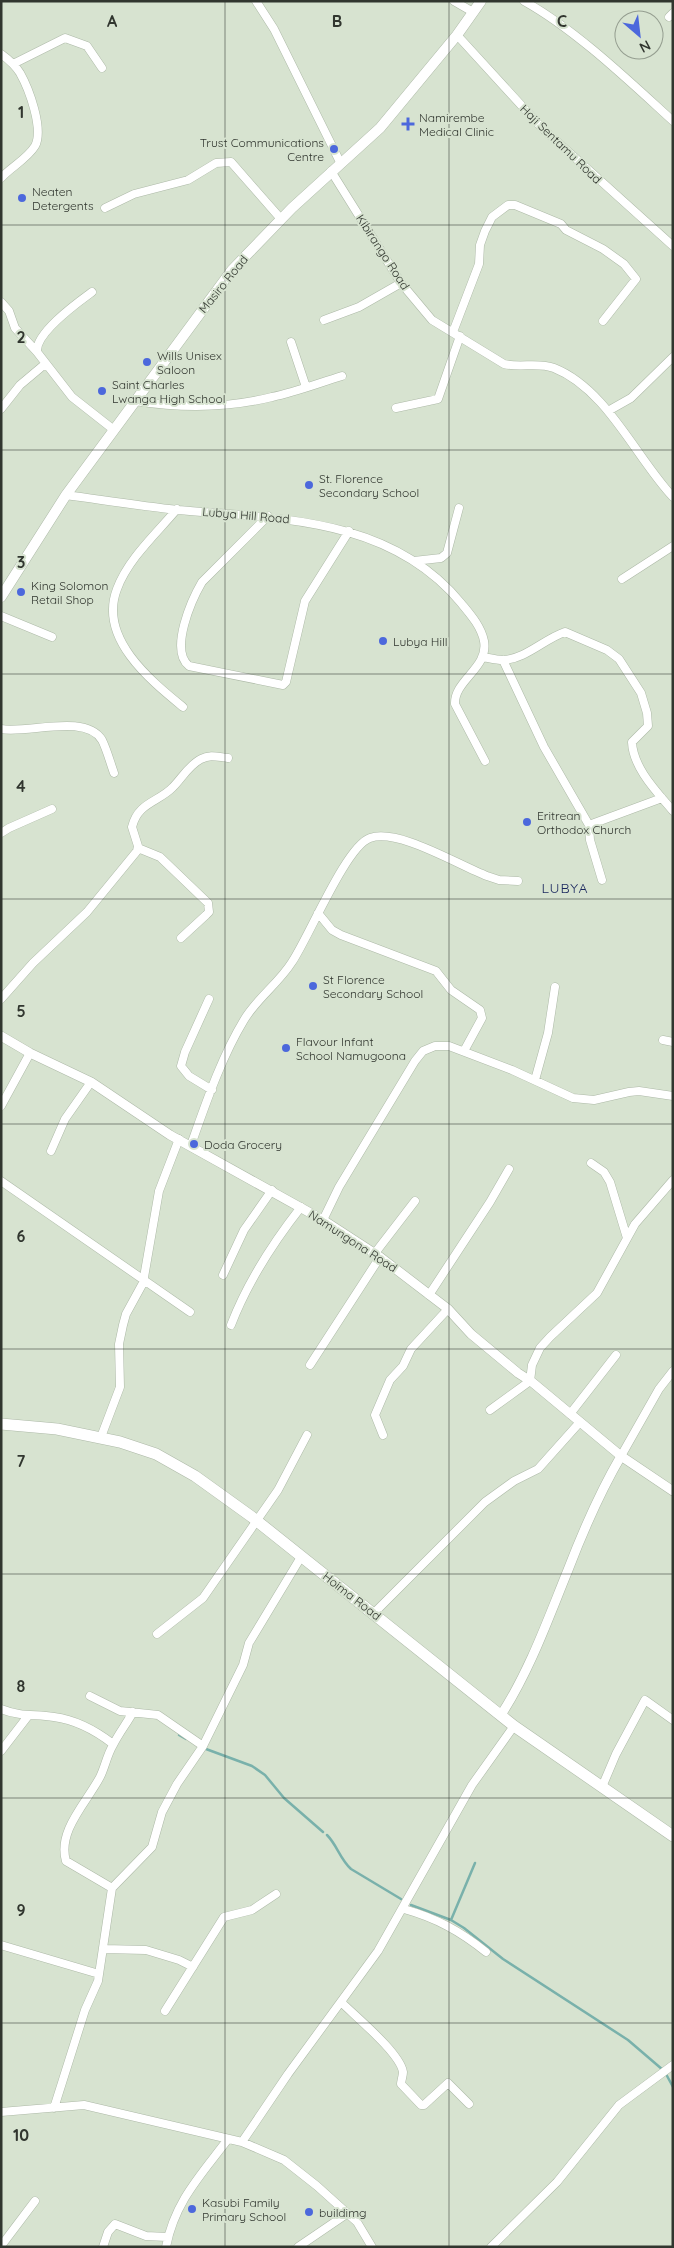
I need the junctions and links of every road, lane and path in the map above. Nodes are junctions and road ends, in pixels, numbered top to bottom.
1 (256, 1) edge
2 (454, 1) edge
3 (481, 1) edge
4 (524, 1) edge
5 (473, 12) junction
6 (457, 35) junction
7 (1, 54) edge
8 (13, 64) junction
9 (102, 68) dead end
10 (673, 121) edge
11 (340, 162) junction
12 (331, 171) junction
13 (1, 178) edge
14 (105, 208) dead end
15 (281, 219) junction
16 (673, 246) edge
17 (401, 283) junction
18 (92, 292) dead end
19 (1, 302) edge
20 (324, 320) dead end
21 (603, 321) dead end
22 (456, 334) junction
23 (291, 342) dead end
24 (37, 352) junction
25 (673, 357) edge
26 (45, 364) junction
27 (342, 376) dead end
28 (306, 387) junction
29 (135, 401) junction
30 (396, 408) dead end
31 (1, 409) edge
32 (608, 411) junction
33 (114, 430) junction
34 (66, 495) junction
35 (673, 497) edge
36 (460, 508) dead end
37 (176, 510) junction
38 (268, 516) junction
39 (348, 531) junction
40 (673, 546) edge
41 (414, 561) junction
42 (622, 578) dead end
43 (1, 596) edge
44 (1, 616) edge
45 (52, 636) dead end
46 (483, 657) junction
47 (503, 660) junction
48 (183, 707) dead end
49 (1, 729) edge
50 (228, 758) dead end
51 (485, 761) dead end
52 (114, 773) dead end
53 (662, 798) junction
54 (52, 809) dead end
55 (673, 811) edge
56 (589, 825) junction
57 (1, 834) edge
58 (138, 848) junction
59 (602, 880) dead end
60 (518, 881) dead end
61 (318, 913) junction
62 (181, 938) dead end
63 (555, 986) dead end
64 (1, 999) edge
65 (209, 999) dead end
66 (1, 1036) edge
67 (663, 1040) dead end
68 (673, 1042) edge
69 (464, 1051) junction
70 (30, 1053) junction
71 (535, 1080) junction
72 (91, 1082) junction
73 (212, 1090) junction
74 (673, 1096) edge
75 (1, 1106) edge
76 (179, 1139) junction
77 (191, 1146) junction
78 (50, 1151) dead end
79 (591, 1163) dead end
80 (509, 1169) dead end
81 (673, 1180) edge
82 (1, 1181) edge
83 (272, 1190) junction
84 (415, 1200) dead end
85 (301, 1207) junction
86 (323, 1220) junction
87 (627, 1238) junction
88 (377, 1255) junction
89 (223, 1275) dead end
90 (428, 1295) junction
91 (448, 1309) junction
92 (190, 1312) dead end
93 (231, 1324) dead end
94 (616, 1355) dead end
95 (310, 1365) dead end
96 (673, 1371) edge
97 (530, 1381) junction
98 (490, 1410) dead end
99 (570, 1414) junction
100 (580, 1422) junction
101 (1, 1424) edge
102 (307, 1435) dead end
103 (383, 1435) dead end
104 (101, 1437) junction
105 (621, 1456) junction
106 (673, 1491) edge
107 (257, 1521) junction
108 (301, 1557) junction
109 (374, 1613) junction
110 (157, 1634) dead end
111 (90, 1696) dead end
112 (1, 1709) edge
113 (132, 1712) junction
114 (501, 1715) junction
115 (28, 1716) junction
116 (673, 1720) edge
117 (514, 1726) junction
118 (113, 1744) junction
119 (202, 1746) junction
120 (1, 1751) edge
121 (602, 1787) junction
122 (673, 1836) edge
123 (112, 1888) junction
124 (276, 1894) dead end
125 (404, 1909) junction
126 (1, 1945) edge
127 (104, 1949) junction
128 (486, 1952) dead end
129 (193, 1967) junction
130 (100, 1974) junction
131 (341, 2002) junction
132 (165, 2011) dead end
133 (673, 2065) edge
134 (468, 2104) dead end
135 (54, 2108) junction
136 (1, 2112) edge
137 (228, 2139) junction
138 (242, 2142) junction
139 (35, 2202) dead end
140 (348, 2213) junction
141 (168, 2237) junction
142 (1, 2246) edge
143 (103, 2247) edge
144 (166, 2247) edge
145 (298, 2247) edge
146 (372, 2247) edge
147 (491, 2247) edge

1 - 11 street
2 - 5 street
3 - 5 main road, Masiro Road
4 - 10 street
5 - 6 main road, Masiro Road
6 - 11 main road, Masiro Road
6 - 16 street, Haji Sentamu Road
7 - 8 street
8 - 9 street
8 - 13 street
11 - 12 main road, Masiro Road
12 - 15 main road, Masiro Road
12 - 17 street, Kibirango Road
14 - 15 street
15 - 29 main road, Masiro Road
17 - 20 street
17 - 22 street, Kibirango Road
18 - 24 street
19 - 24 street
21 - 22 street
22 - 30 street
22 - 32 street, Kibirango Road
23 - 28 street
24 - 26 street
25 - 32 street
26 - 31 street
26 - 33 street
27 - 28 street
28 - 29 street
29 - 33 main road, Masiro Road
32 - 35 street, Kibirango Road
33 - 34 main road, Masiro Road
34 - 37 street, Lubya Hill Road
34 - 43 main road, Masiro Road
36 - 41 street
37 - 38 street, Lubya Hill Road
37 - 48 street
38 - 39 street, Lubya Hill Road
38 - 39 street
39 - 41 street, Lubya Hill Road
40 - 42 street
41 - 46 street, Lubya Hill Road
44 - 45 street
46 - 47 street
46 - 51 street
47 - 53 street
47 - 56 street
49 - 52 street
50 - 58 street
53 - 55 street
53 - 56 street
54 - 57 street
56 - 59 street
58 - 62 street
58 - 64 street
60 - 61 street
61 - 69 street
61 - 73 street
63 - 71 street
65 - 73 street
66 - 70 street, Namungona Road
67 - 68 street
69 - 71 street
69 - 86 street
70 - 72 street, Namungona Road
70 - 75 street
71 - 74 street
72 - 76 street, Namungona Road
72 - 78 street
73 - 77 street
76 - 77 street, Namungona Road
76 - 104 street
77 - 83 street, Namungona Road
79 - 87 street
80 - 90 street
81 - 87 street
82 - 92 street
83 - 85 street, Namungona Road
83 - 89 street
84 - 88 street
85 - 86 street, Namungona Road
85 - 93 street
86 - 88 street, Namungona Road
87 - 97 street
88 - 90 street, Namungona Road
88 - 95 street
90 - 91 street, Namungona Road
91 - 97 street, Namungona Road
91 - 103 street
94 - 99 street
96 - 105 street
97 - 98 street
97 - 99 street, Namungona Road
99 - 100 street, Namungona Road
100 - 105 street, Namungona Road
100 - 109 street
101 - 104 main road, Hoima Road
102 - 107 street
104 - 107 main road, Hoima Road
105 - 106 street, Namungona Road
105 - 114 street
107 - 108 main road, Hoima Road
107 - 110 street
108 - 109 main road, Hoima Road
108 - 119 street
109 - 114 main road, Hoima Road
111 - 113 street
112 - 115 street
113 - 118 street
113 - 119 street
114 - 117 main road, Hoima Road
115 - 118 street
115 - 120 street
116 - 121 street
117 - 121 main road, Hoima Road
117 - 125 street
118 - 123 street
119 - 123 street
121 - 122 main road, Hoima Road
123 - 127 street
124 - 129 street
125 - 128 street
125 - 131 street
126 - 130 street
127 - 129 street
127 - 130 street
129 - 132 street
130 - 135 street
131 - 134 street
131 - 138 street
133 - 147 street
135 - 136 street
135 - 137 street
137 - 138 street
137 - 141 street
138 - 140 street
139 - 142 street
140 - 145 street
140 - 146 street
141 - 143 street
141 - 144 street

